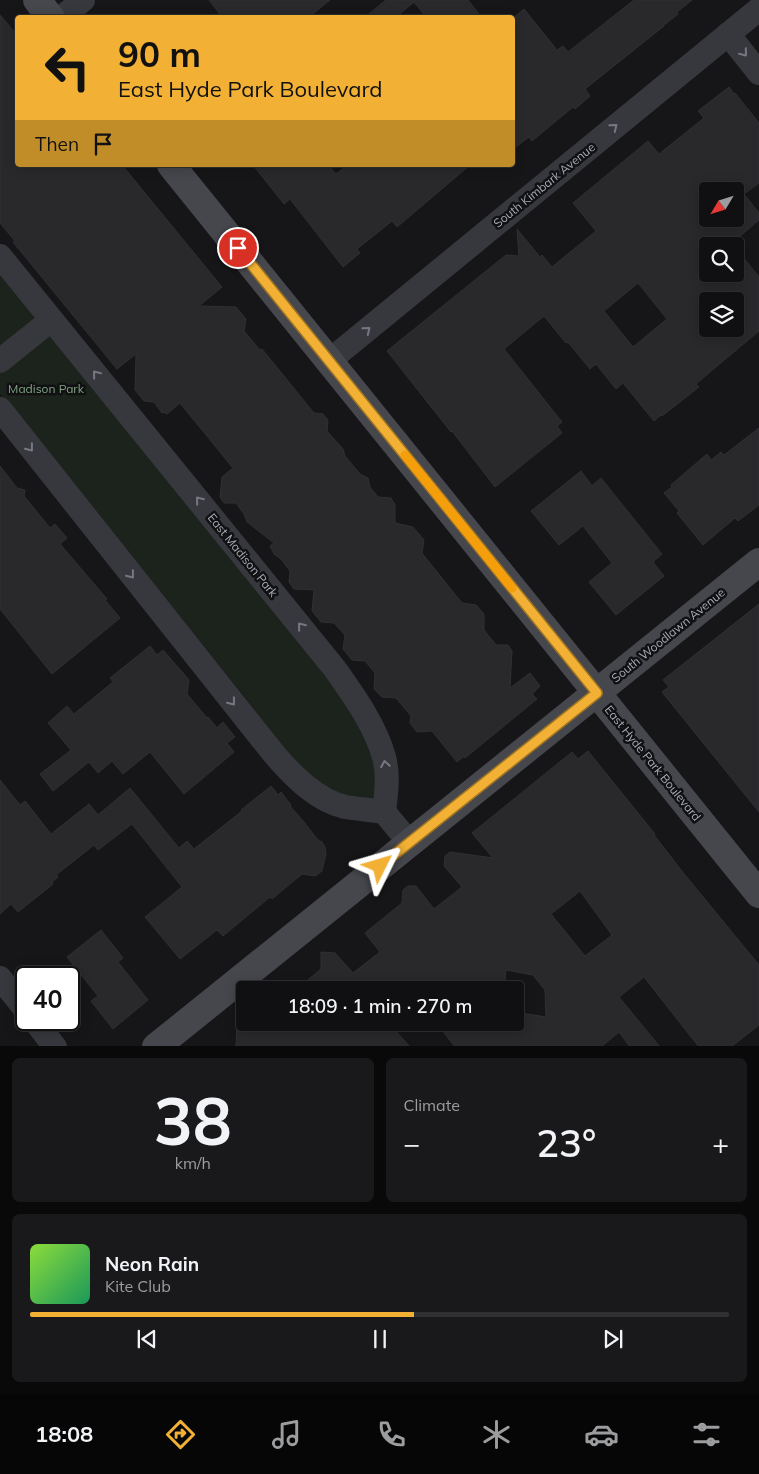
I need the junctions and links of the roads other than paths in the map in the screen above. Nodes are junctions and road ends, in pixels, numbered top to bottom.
1 (37, 0) edge
2 (83, 0) edge
3 (759, 9) edge
4 (50, 15) edge
5 (65, 15) edge
6 (728, 34) junction
7 (759, 72) edge
8 (173, 167) edge
9 (0, 256) edge
10 (51, 320) junction
11 (0, 361) edge
12 (329, 361) junction
13 (0, 409) edge
14 (759, 562) edge
15 (597, 693) junction
16 (384, 812) junction
17 (409, 842) junction
18 (759, 894) edge
19 (0, 978) edge
20 (15, 996) edge
21 (43, 1031) edge
22 (55, 1046) edge
23 (156, 1046) edge

1 - 4 main road
2 - 5 street
3 - 6 street, South Kimbark Avenue
6 -> 7 street
12 -> 6 street, South Kimbark Avenue
8 - 12 main road, East Hyde Park Boulevard
9 - 10 street, East Madison Park
10 - 11 street
16 -> 10 street, East Madison Park
12 - 15 main road, East Hyde Park Boulevard
13 -> 16 street
14 - 15 main road, South Woodlawn Avenue
15 - 17 main road, South Woodlawn Avenue
15 - 18 main road, East Hyde Park Boulevard
16 - 17 street
17 - 23 main road, South Woodlawn Avenue
19 - 20 street
21 - 22 street

